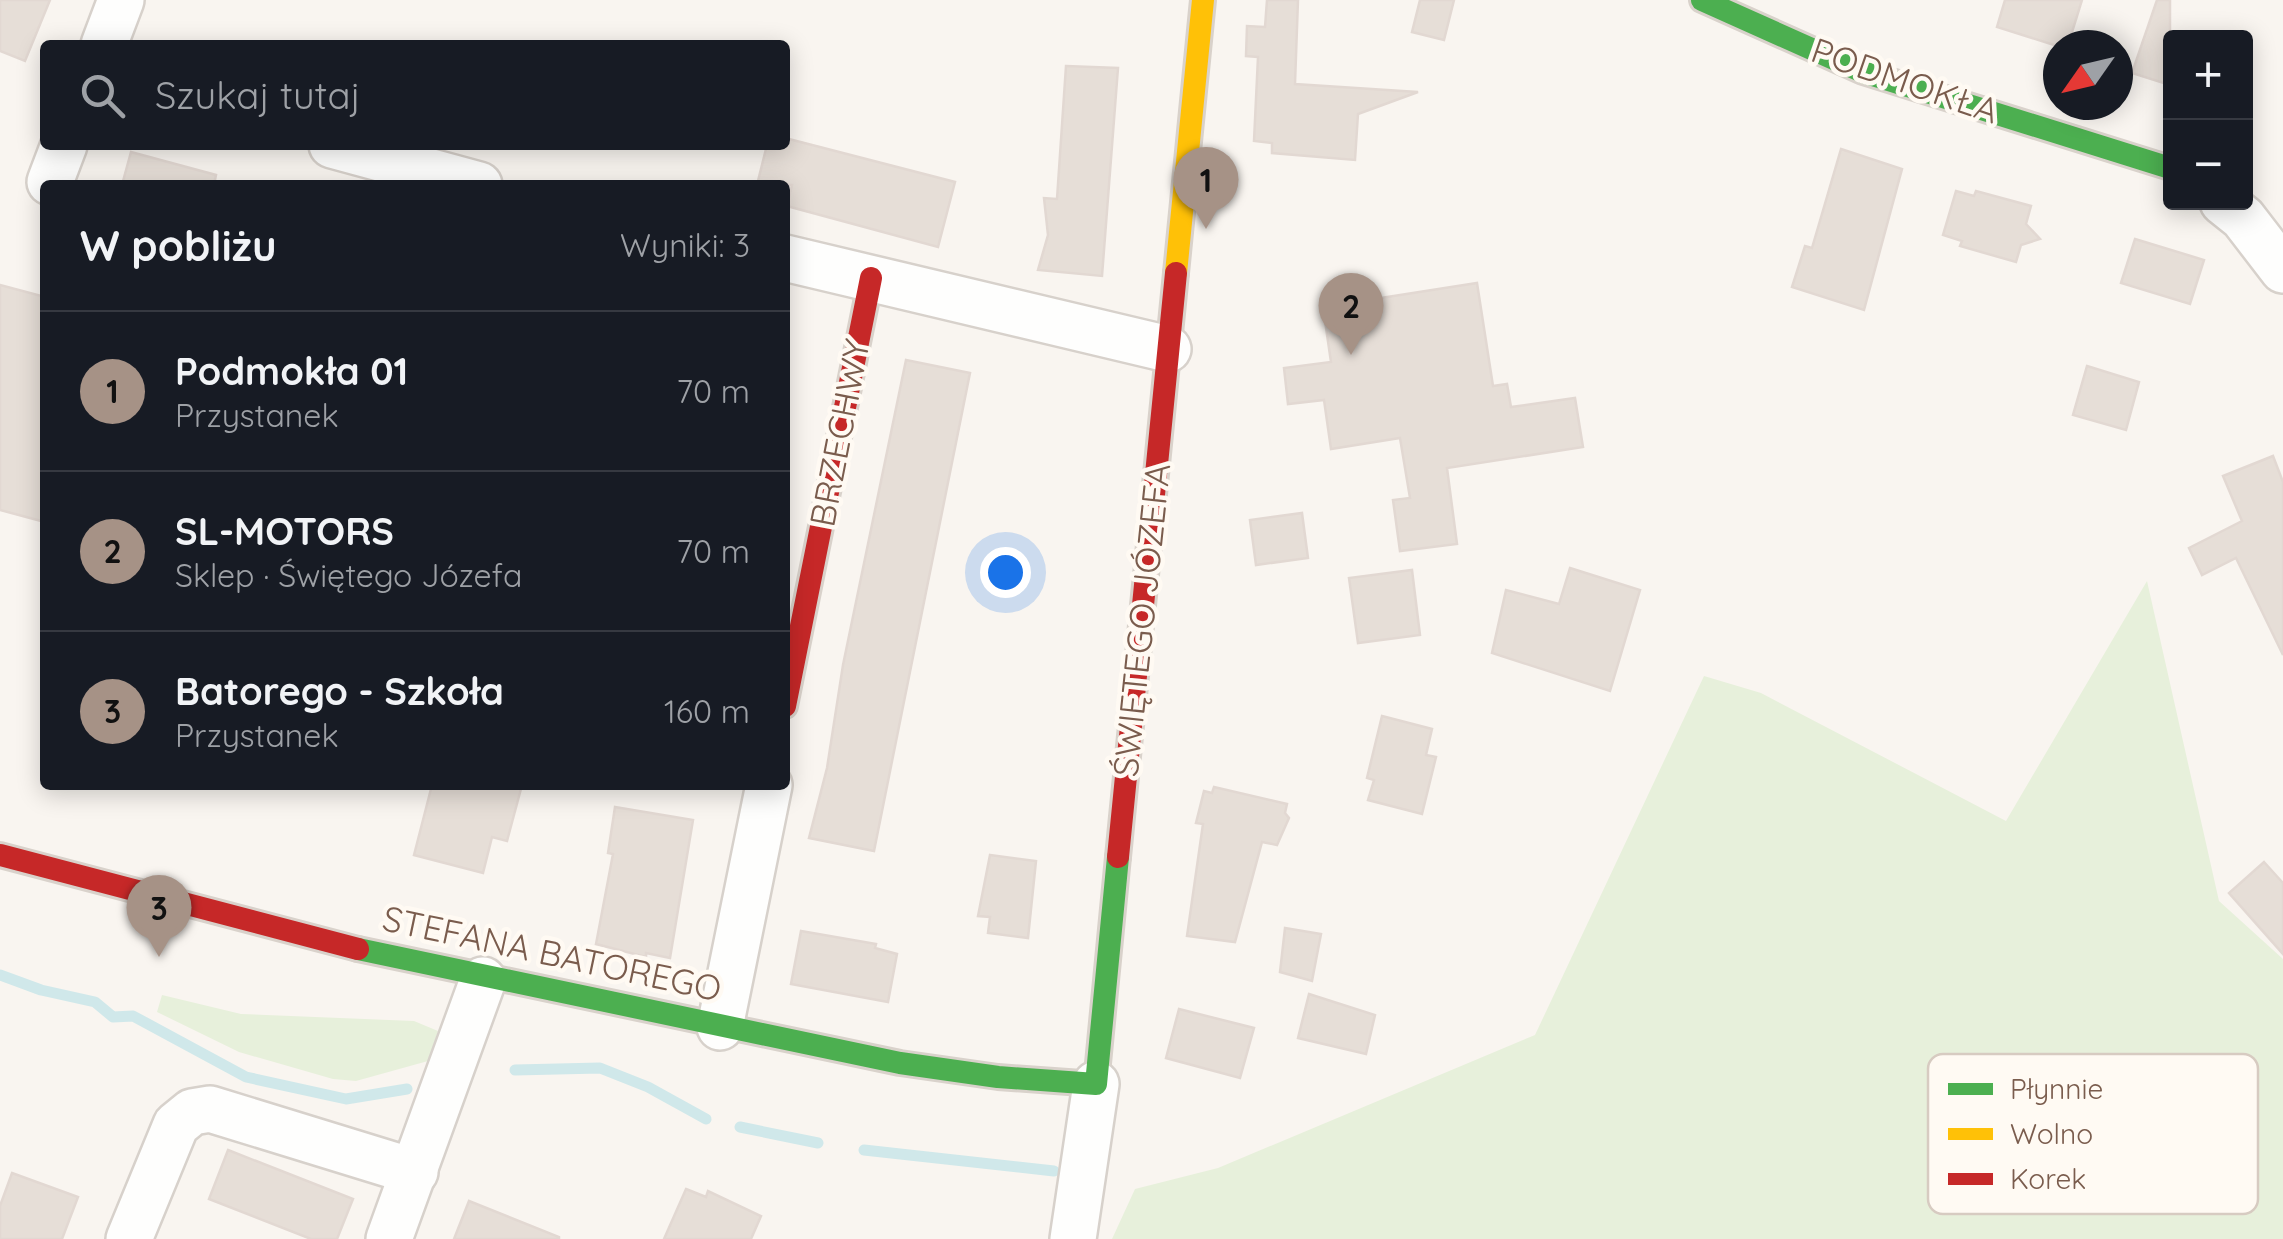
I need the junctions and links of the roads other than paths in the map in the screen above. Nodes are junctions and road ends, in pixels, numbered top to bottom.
1 (122, 0) edge
2 (1204, 0) edge
3 (1702, 0) edge
4 (106, 40) edge
5 (350, 150) edge
6 (2163, 166) edge
7 (461, 180) edge
8 (2233, 210) edge
9 (790, 259) edge
10 (2283, 270) edge
11 (871, 278) junction
12 (1168, 350) junction
13 (790, 681) edge
14 (768, 790) edge
15 (0, 855) edge
16 (483, 980) junction
17 (720, 1027) junction
18 (1096, 1084) junction
19 (415, 1172) junction
20 (129, 1239) edge
21 (389, 1239) edge
22 (1073, 1239) edge

1 - 4 street
2 - 12 street, ŚWIĘTEGO JÓZEFA
3 - 6 street, PODMOKŁA
5 - 7 street
8 - 10 street
9 - 11 street
11 - 12 street
11 - 13 street, BRZECHWY
12 - 18 street, ŚWIĘTEGO JÓZEFA
14 - 17 street
15 - 16 street, STEFANA BATOREGO
16 - 17 street, STEFANA BATOREGO
16 - 19 street
17 - 18 street, STEFANA BATOREGO
18 - 22 street, ŚWIĘTEGO JÓZEFA
19 - 20 street
19 - 21 street

